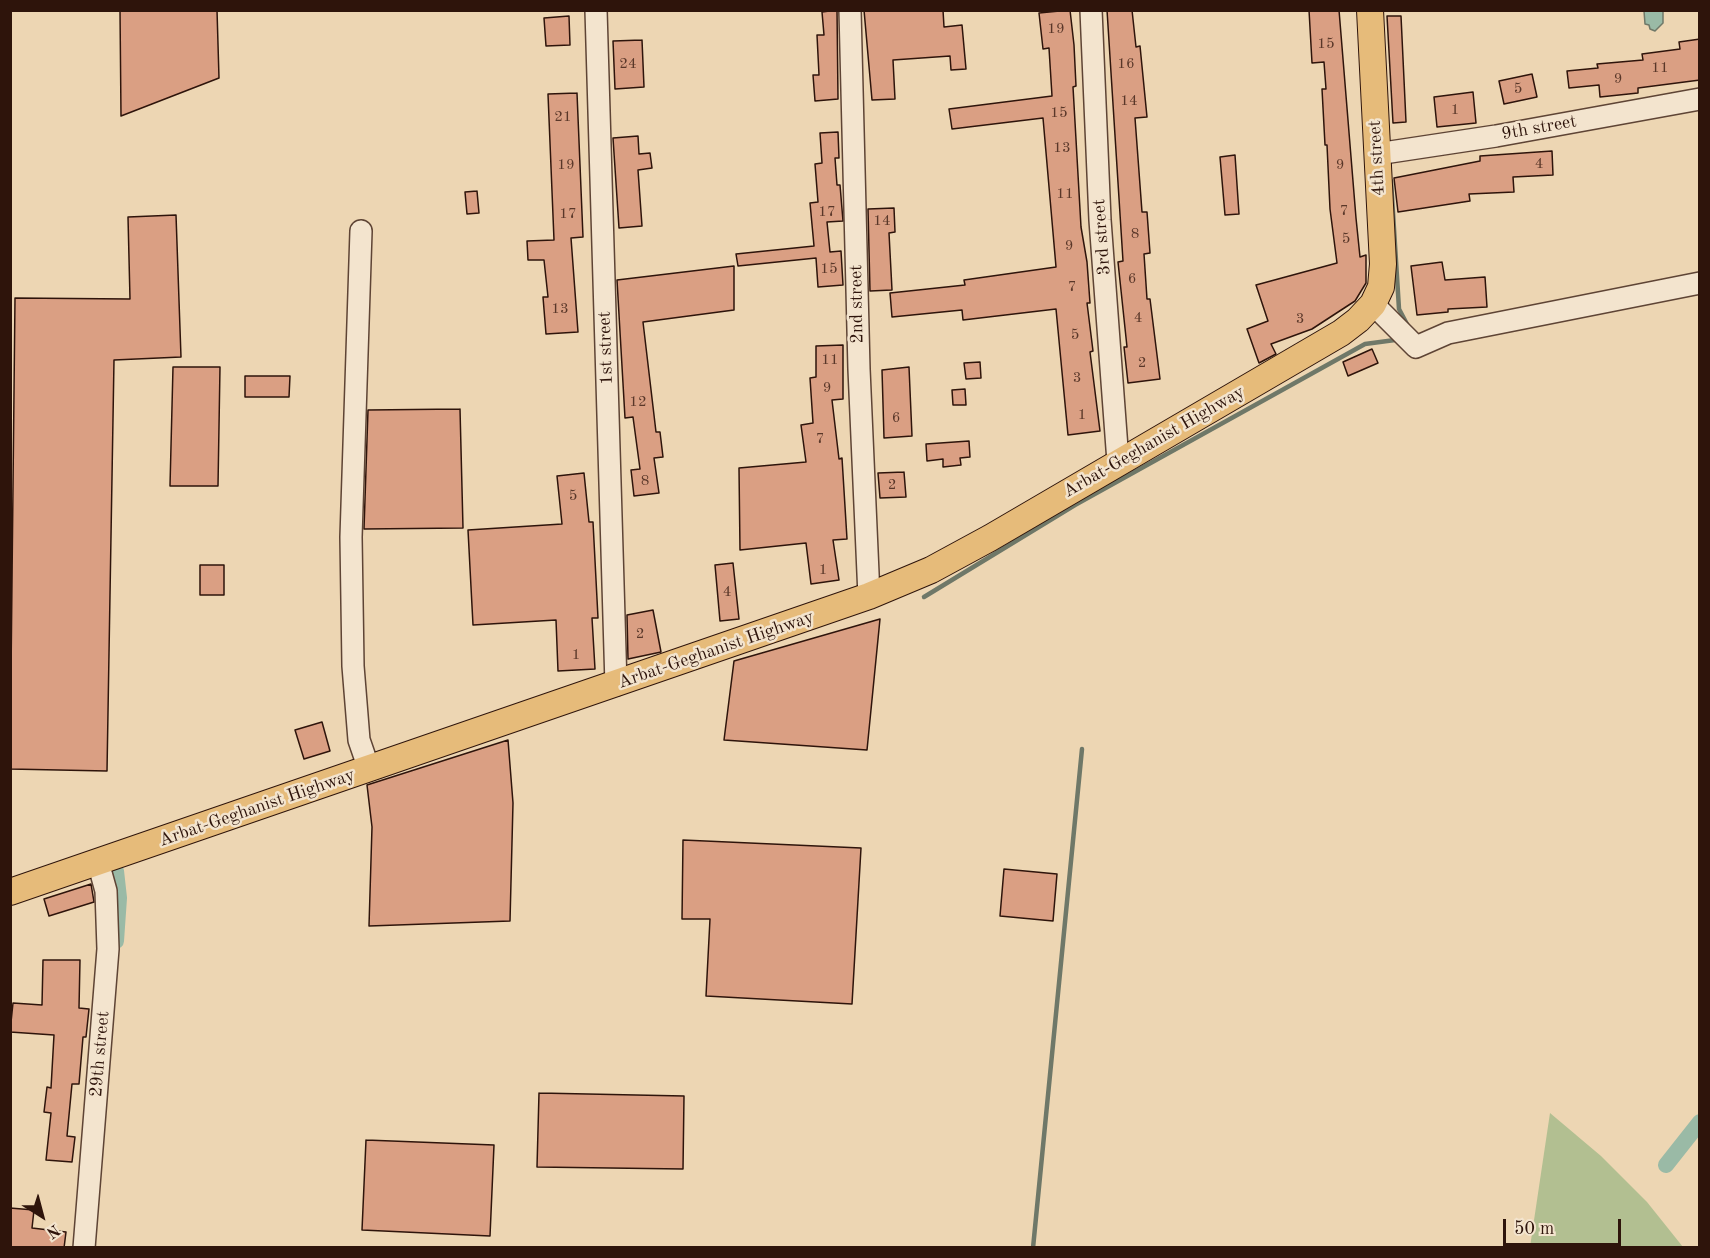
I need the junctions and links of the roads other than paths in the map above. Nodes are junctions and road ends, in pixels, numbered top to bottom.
1 (596, 10) edge
2 (850, 10) edge
3 (1091, 10) edge
4 (1370, 10) edge
5 (1700, 99) edge
6 (1377, 154) junction
7 (361, 231) dead end
8 (1700, 283) edge
9 (1372, 304) junction
10 (1119, 462) junction
11 (869, 596) junction
12 (616, 685) junction
13 (369, 769) junction
14 (98, 862) junction
15 (10, 892) edge
16 (84, 1248) edge

1 - 12 street, 1st street
2 - 11 street, 2nd street
3 - 10 street, 3rd street
4 - 6 main road, 4th street
5 - 6 street, 9th street
6 - 9 main road, 4th street
7 - 13 street
8 - 9 street
9 - 10 main road, Arbat-Geghanist Highway
10 - 11 main road, Arbat-Geghanist Highway
11 - 12 main road, Arbat-Geghanist Highway
12 - 13 main road, Arbat-Geghanist Highway
13 - 14 main road, Arbat-Geghanist Highway
14 - 15 main road, Arbat-Geghanist Highway
14 - 16 street, 29th street

